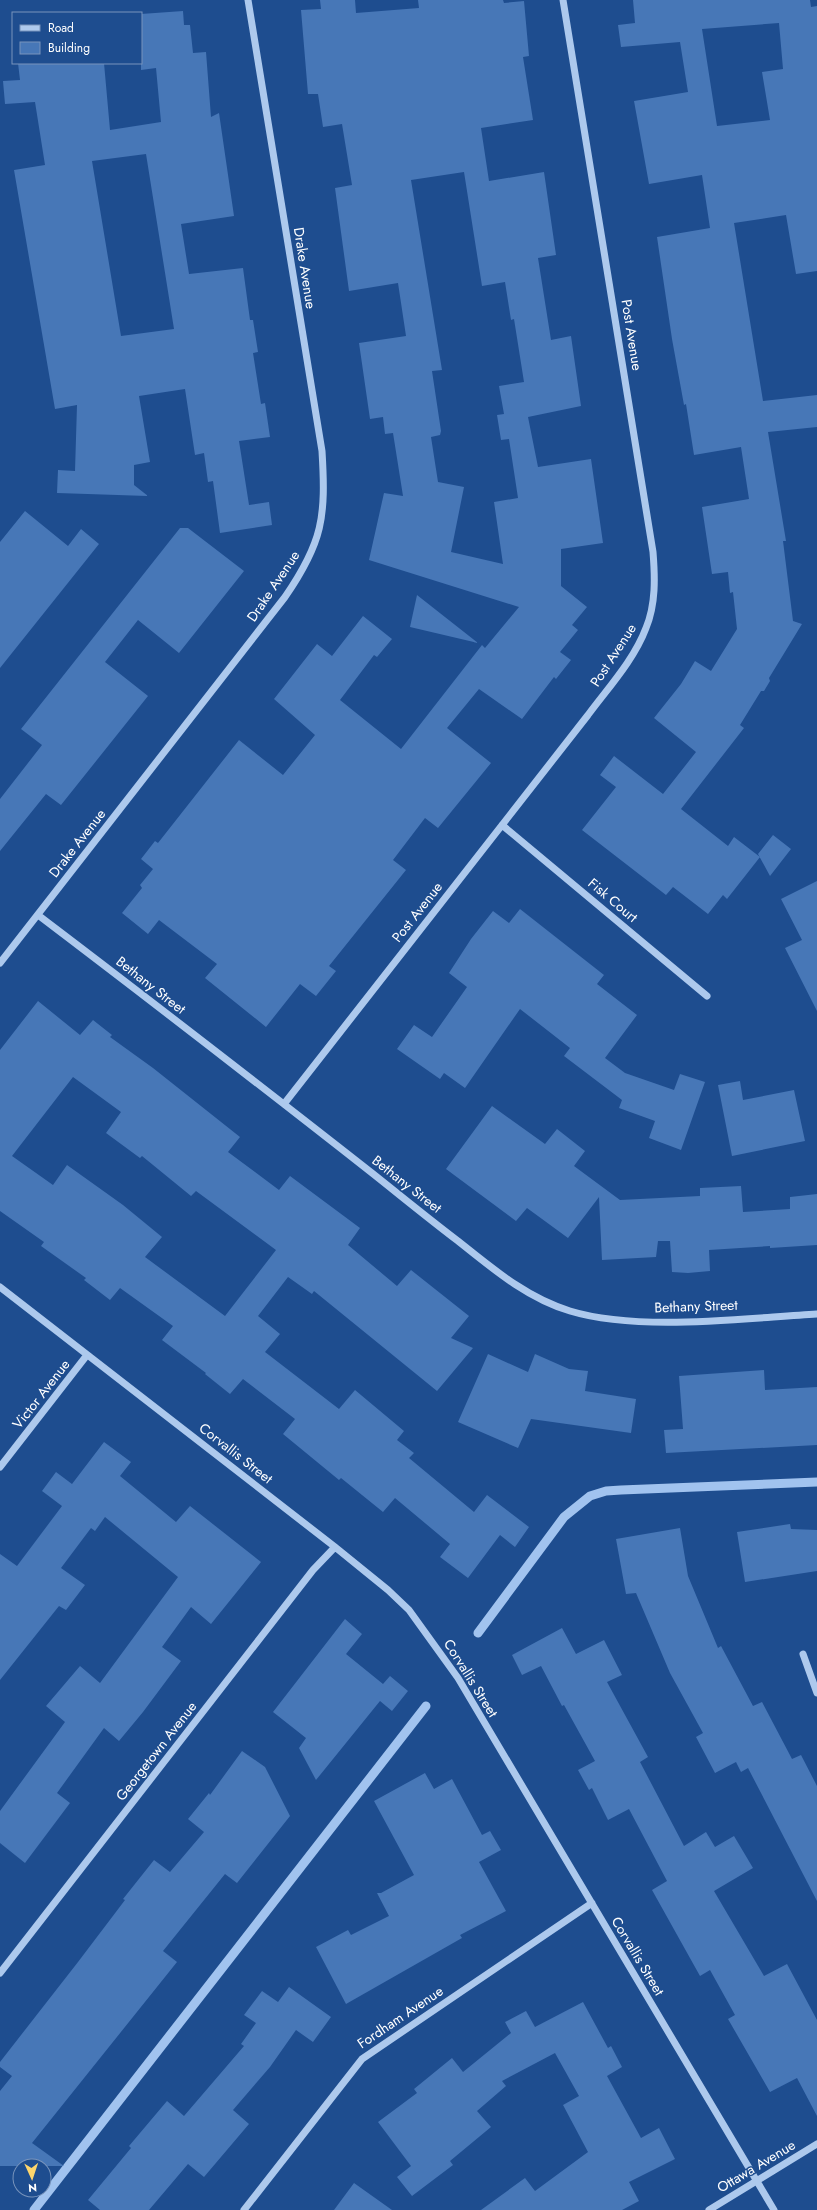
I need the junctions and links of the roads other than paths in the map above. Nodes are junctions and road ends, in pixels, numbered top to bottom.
1 (248, 0) edge
2 (563, 0) edge
3 (502, 825) junction
4 (38, 915) junction
5 (0, 963) edge
6 (707, 996) dead end
7 (284, 1104) junction
8 (0, 1287) edge
9 (817, 1314) edge
10 (87, 1355) junction
11 (0, 1467) edge
12 (336, 1547) junction
13 (803, 1654) dead end
14 (817, 1693) edge
15 (592, 1903) junction
16 (0, 1974) edge
17 (817, 2144) edge
18 (757, 2180) junction
19 (244, 2210) edge
20 (709, 2210) edge
21 (774, 2210) edge

1 - 4 street, Drake Avenue
2 - 3 street, Post Avenue
3 - 6 street, Fisk Court
3 - 7 street, Post Avenue
4 - 5 street, Drake Avenue
4 - 7 street, Bethany Street
7 - 9 street, Bethany Street
8 - 10 street, Corvallis Street
10 - 11 street, Victor Avenue
10 - 12 street, Corvallis Street
12 - 15 street, Corvallis Street
12 - 16 street, Georgetown Avenue
13 - 14 street
15 - 18 street, Corvallis Street
15 - 19 street, Fordham Avenue
17 - 18 street, Ottawa Avenue
18 - 20 street, Ottawa Avenue
18 - 21 street, Corvallis Street

